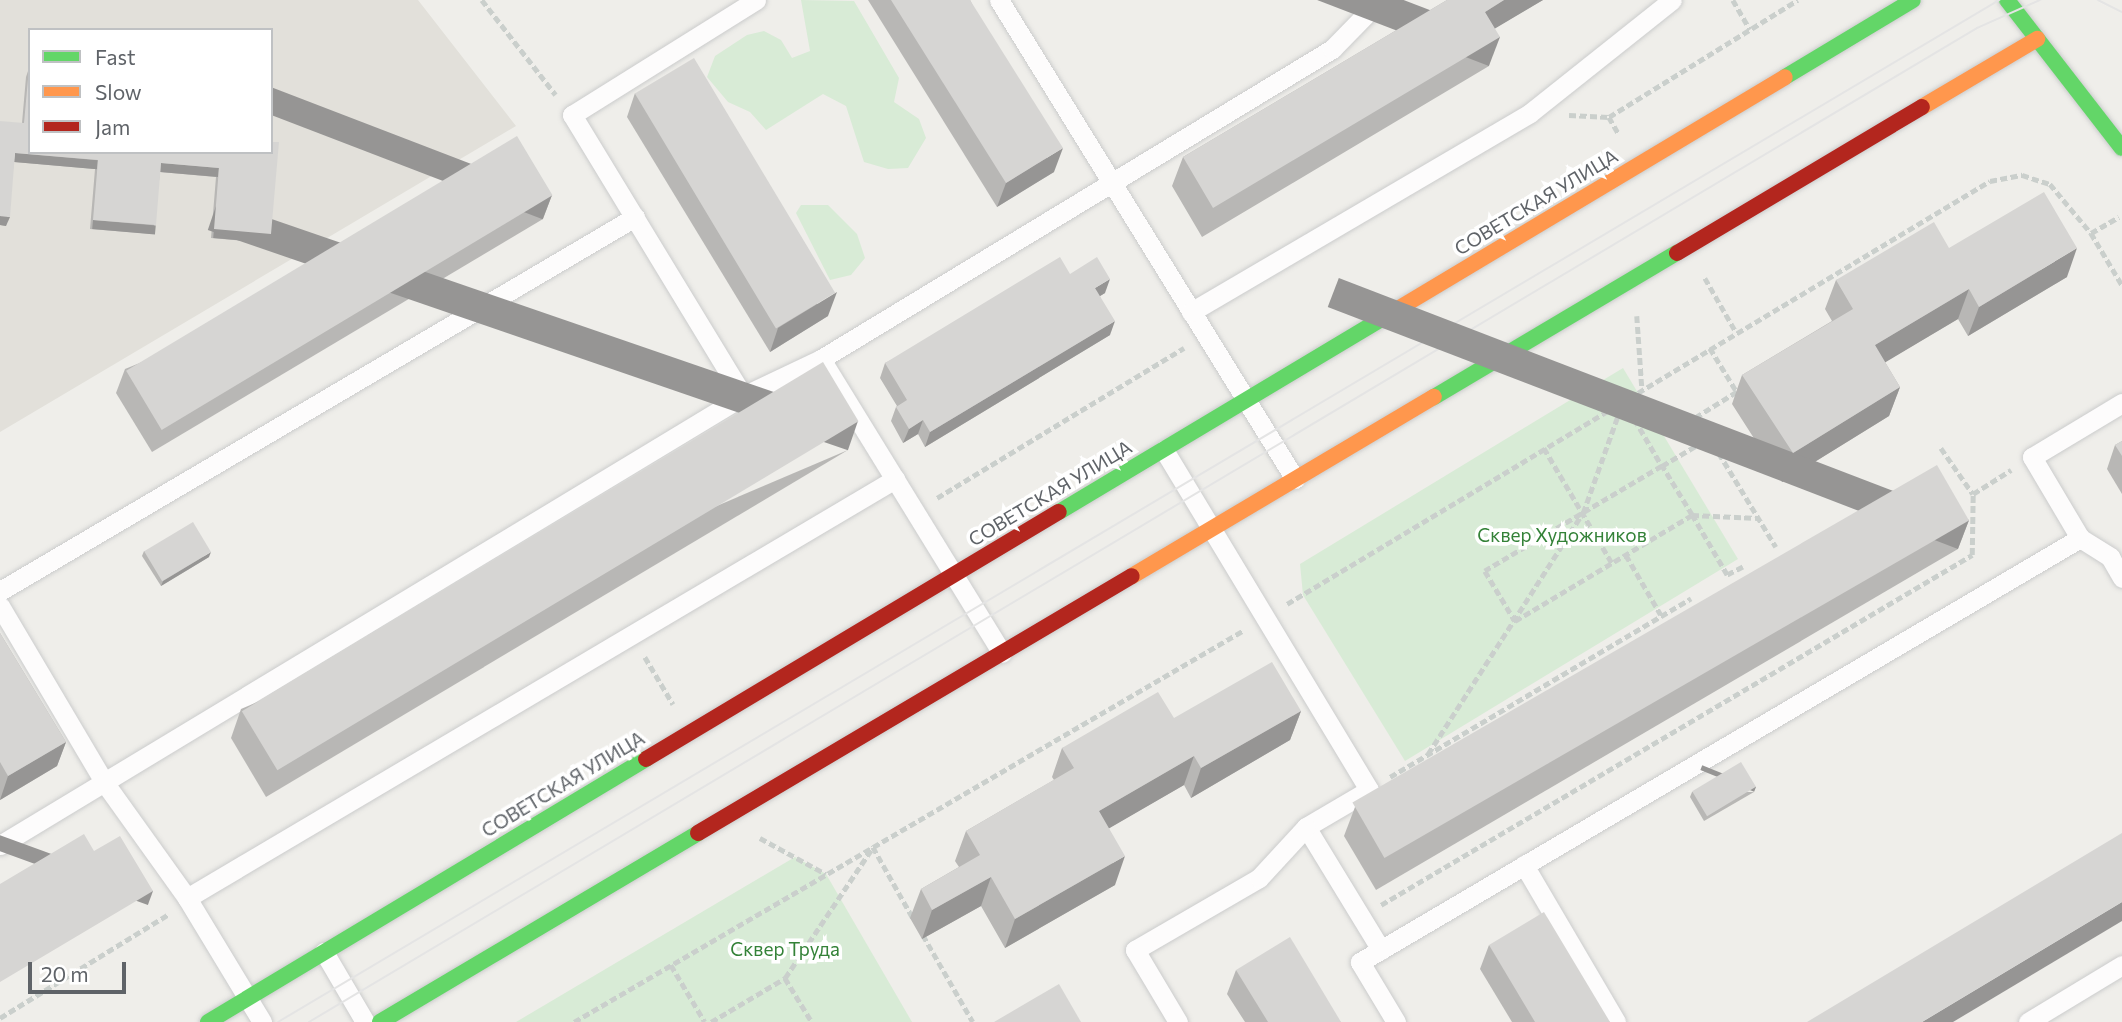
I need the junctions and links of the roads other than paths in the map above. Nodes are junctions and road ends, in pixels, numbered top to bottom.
1 (756, 0) edge
2 (1380, 0) edge
3 (1672, 0) edge
4 (1913, 0) edge
5 (2007, 0) edge
6 (1007, 3) edge
7 (2037, 39) junction
8 (2122, 148) edge
9 (1111, 183) junction
10 (635, 217) junction
11 (1191, 312) junction
12 (821, 359) junction
13 (743, 397) junction
14 (1246, 400) junction
15 (2122, 403) edge
16 (1164, 450) junction
17 (895, 479) junction
18 (1295, 479) junction
19 (1212, 529) junction
20 (2080, 538) junction
21 (954, 575) junction
22 (2122, 578) edge
23 (0, 591) edge
24 (0, 607) edge
25 (1002, 653) junction
26 (104, 782) junction
27 (1306, 827) junction
28 (0, 845) edge
29 (1524, 866) junction
30 (187, 898) junction
31 (1381, 950) junction
32 (324, 952) junction
33 (2122, 965) edge
34 (247, 998) junction
35 (208, 1022) edge
36 (262, 1022) edge
37 (365, 1022) edge
38 (380, 1022) edge
39 (1178, 1022) edge
40 (1396, 1022) edge
41 (1616, 1022) edge
42 (2028, 1022) edge

1 - 10 lane
2 - 9 lane
3 - 11 lane
4 - 14 main road, СОВЕТСКАЯ УЛИЦА
5 - 7 main road
6 - 9 lane
7 - 8 main road
7 - 18 main road
9 - 11 lane
9 - 12 lane
10 - 13 lane
10 - 23 lane
11 - 14 lane
12 - 13 lane
12 - 17 lane
13 - 26 lane
14 - 16 main road, СОВЕТСКАЯ УЛИЦА
14 - 18 lane
15 - 20 lane
16 - 19 lane
16 - 21 main road, СОВЕТСКАЯ УЛИЦА
17 - 21 lane
17 - 30 lane
18 - 19 main road
19 - 25 main road
19 - 27 lane
20 - 22 lane
20 - 29 lane
21 - 25 lane
21 - 32 main road, СОВЕТСКАЯ УЛИЦА
24 - 26 lane
25 - 38 main road
26 - 28 lane
26 - 30 lane
27 - 31 lane
27 - 39 lane
29 - 31 lane
29 - 41 lane
30 - 34 lane
31 - 40 lane
32 - 34 main road, СОВЕТСКАЯ УЛИЦА
32 - 37 lane
33 - 42 lane
34 - 35 main road, СОВЕТСКАЯ УЛИЦА
34 - 36 lane

